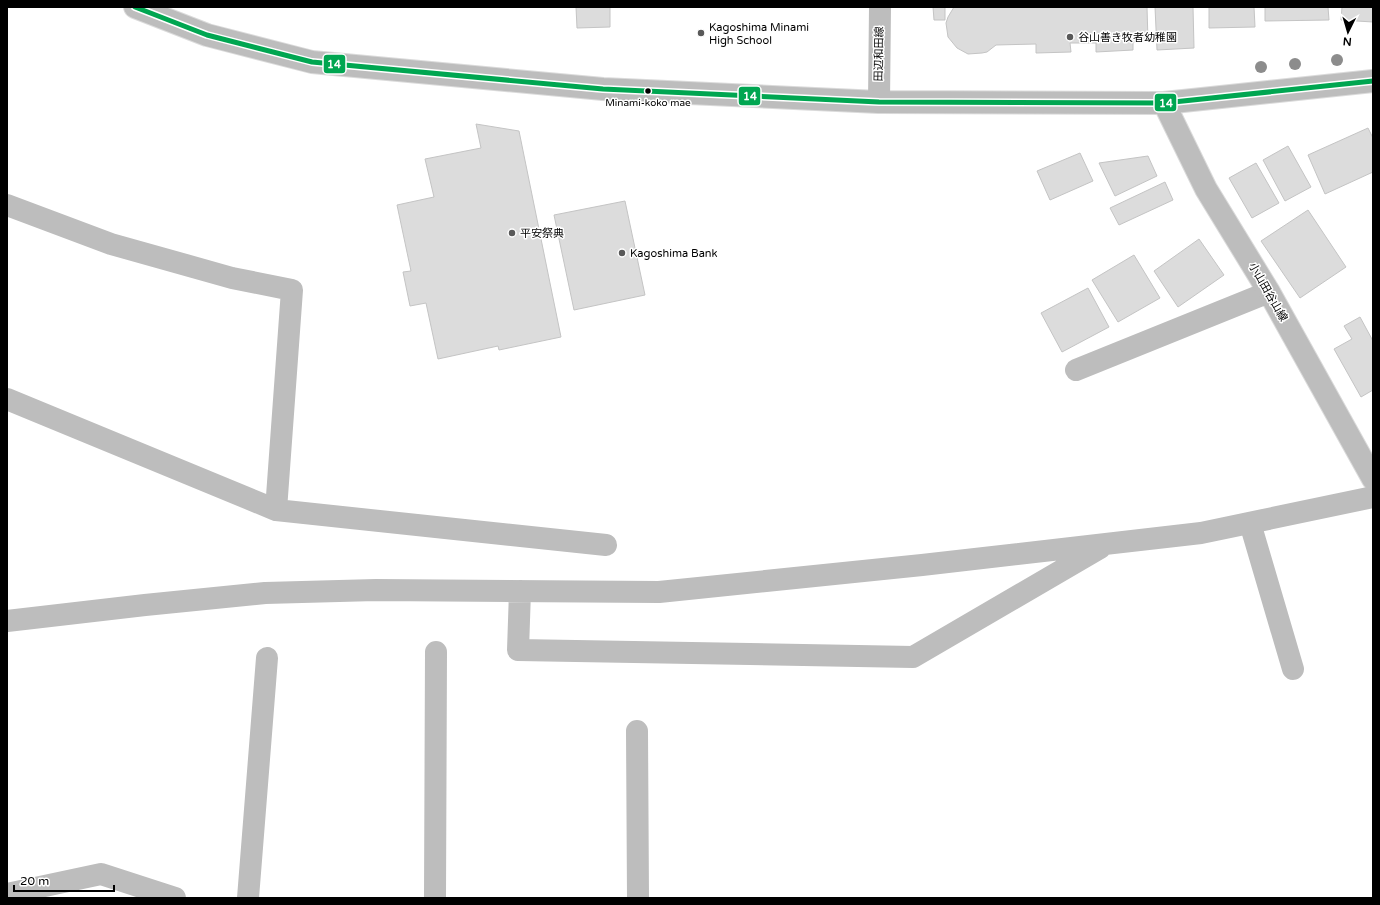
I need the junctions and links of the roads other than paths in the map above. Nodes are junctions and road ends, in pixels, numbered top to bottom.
1 (135, 7) edge
2 (880, 7) edge
3 (1373, 81) edge
4 (878, 102) junction
5 (1164, 103) junction
6 (7, 205) edge
7 (1269, 292) junction
8 (1076, 370) dead end
9 (7, 399) edge
10 (1373, 479) edge
11 (1373, 497) edge
12 (276, 510) junction
13 (1250, 523) junction
14 (1108, 544) junction
15 (606, 545) dead end
16 (520, 591) junction
17 (7, 621) edge
18 (436, 652) dead end
19 (267, 658) dead end
20 (1293, 669) dead end
21 (637, 730) dead end
22 (7, 894) edge
23 (175, 898) edge
24 (248, 898) edge
25 (435, 898) edge
26 (638, 898) edge

1 - 4 street
2 - 4 street, 田辺和田線
3 - 5 street
4 - 5 street
5 - 7 street, 小山田谷山線
6 - 12 street
7 - 8 street
7 - 10 street, 小山田谷山線
9 - 12 street
11 - 13 street
12 - 15 street
13 - 14 street
13 - 20 street
14 - 16 street
14 - 16 street
16 - 17 street
18 - 25 street
19 - 24 street
21 - 26 street
22 - 23 street

